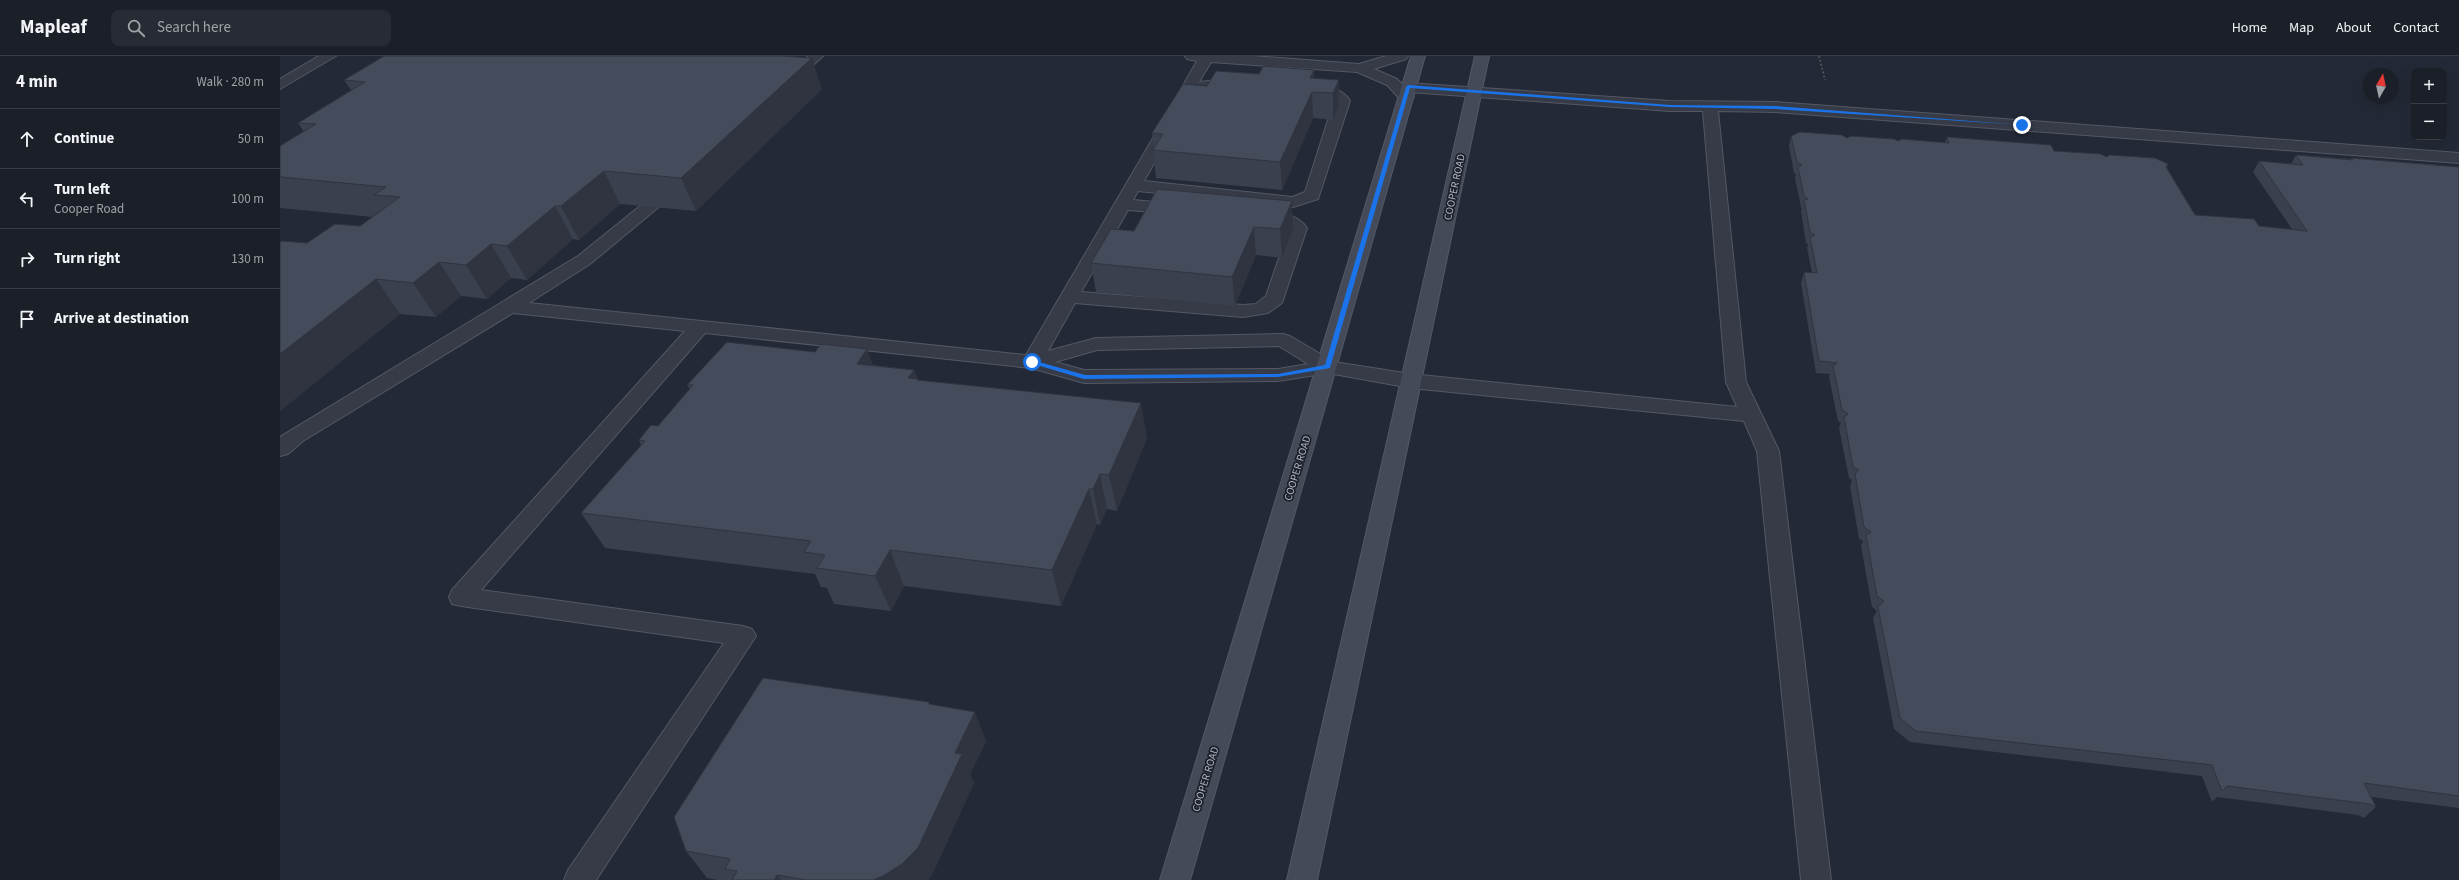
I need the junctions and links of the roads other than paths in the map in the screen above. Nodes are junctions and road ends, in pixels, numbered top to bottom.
1 (329, 56) edge
2 (816, 56) edge
3 (1401, 56) edge
4 (1418, 56) edge
5 (1482, 56) edge
6 (1198, 57) edge
7 (1238, 58) edge
8 (1360, 68) junction
9 (1252, 83) edge
10 (280, 85) edge
11 (781, 86) edge
12 (1297, 87) edge
13 (1189, 88) junction
14 (1474, 91) junction
15 (1407, 92) junction
16 (1710, 106) junction
17 (2459, 158) edge
18 (1133, 185) junction
19 (1122, 204) junction
20 (651, 206) edge
21 (1192, 210) edge
22 (1247, 216) edge
23 (1069, 297) junction
24 (510, 307) junction
25 (700, 327) junction
26 (1032, 362) junction
27 (1328, 367) junction
28 (1411, 381) junction
29 (1751, 415) junction
30 (280, 449) edge
31 (579, 880) edge
32 (1175, 880) edge
33 (1302, 880) edge
34 (1816, 880) edge

1 - 10 street
2 - 11 street
3 - 8 street
4 - 15 main road, COOPER ROAD
5 - 14 main road, COOPER ROAD
6 - 7 street
6 - 13 street
7 - 8 street
8 - 15 street
9 - 13 street
12 - 18 street
13 - 18 street
14 - 15 street
14 - 16 street
14 - 28 main road, COOPER ROAD
15 - 27 main road, COOPER ROAD
16 - 17 street
16 - 29 street
18 - 19 street
19 - 21 street
19 - 23 street
20 - 24 street
22 - 23 street
23 - 26 street
24 - 25 street
24 - 30 street
25 - 26 street
25 - 31 street
26 - 27 street
26 - 27 street
27 - 28 street
27 - 32 main road, COOPER ROAD
28 - 29 street
28 - 33 main road, COOPER ROAD
29 - 34 street

